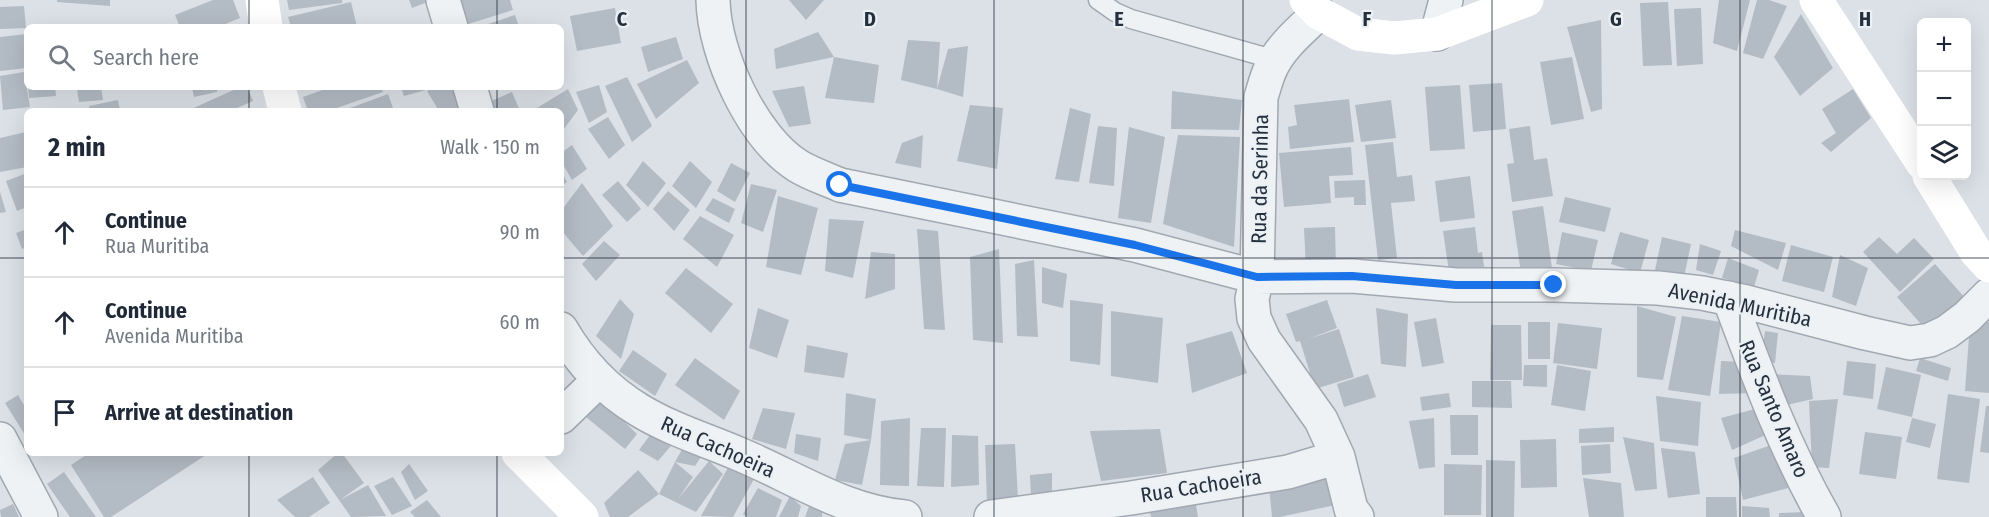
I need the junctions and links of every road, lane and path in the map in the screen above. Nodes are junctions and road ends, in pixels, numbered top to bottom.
1 (262, 0) edge
2 (443, 0) edge
3 (712, 0) edge
4 (1098, 0) edge
5 (1446, 0) edge
6 (1527, 0) edge
7 (1824, 3) edge
8 (1312, 6) edge
9 (266, 24) edge
10 (450, 24) edge
11 (1437, 34) junction
12 (1276, 60) junction
13 (280, 90) edge
14 (471, 90) edge
15 (284, 108) edge
16 (476, 108) edge
17 (1917, 155) edge
18 (1931, 180) edge
19 (1989, 266) edge
20 (1257, 277) junction
21 (1989, 295) edge
22 (1729, 298) junction
23 (564, 334) edge
24 (599, 380) junction
25 (564, 414) edge
26 (0, 440) edge
27 (524, 456) edge
28 (1338, 457) junction
29 (41, 517) edge
30 (582, 517) edge
31 (905, 517) edge
32 (991, 517) edge
33 (1357, 517) edge
34 (1824, 517) edge

1 - 9 main road
2 - 10 street
3 - 20 street, Avenida Muritiba
4 - 12 lane
5 - 11 street
6 - 11 main road
7 - 17 main road
8 - 11 main road
8 - 12 street, Rua da Serinha
12 - 20 street, Rua da Serinha
13 - 15 main road
14 - 16 street
18 - 19 main road
20 - 22 street, Avenida Muritiba
20 - 28 street, Rua da Serinha
21 - 22 street, Avenida Muritiba
22 - 34 street, Rua Santo Amaro
23 - 24 street, Rua Cachoeira
24 - 25 street
24 - 31 street, Rua Cachoeira
26 - 29 street
27 - 30 main road
28 - 32 street, Rua Cachoeira
28 - 33 street, Rua da Serinha

